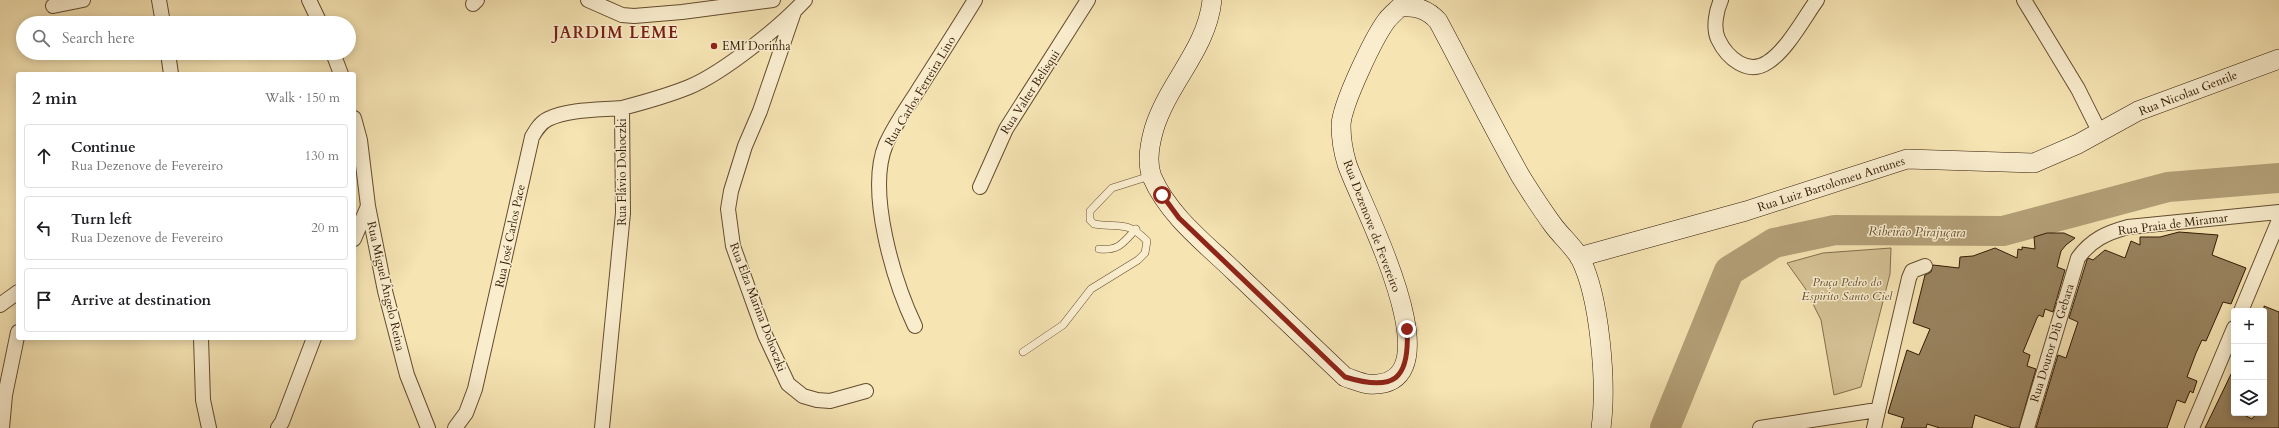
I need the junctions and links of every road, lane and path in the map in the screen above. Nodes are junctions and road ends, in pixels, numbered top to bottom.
1 (83, 0) edge
2 (159, 0) edge
3 (309, 0) edge
4 (588, 0) edge
5 (773, 0) edge
6 (805, 0) edge
7 (975, 0) edge
8 (1088, 0) edge
9 (1212, 0) edge
10 (1721, 0) edge
11 (1817, 0) edge
12 (2024, 0) edge
13 (1409, 3) edge
14 (53, 6) dead end
15 (794, 12) junction
16 (162, 16) edge
17 (317, 16) edge
18 (2279, 58) edge
19 (169, 60) edge
20 (336, 60) edge
21 (171, 72) edge
22 (340, 72) edge
23 (622, 108) junction
24 (356, 125) edge
25 (2099, 131) junction
26 (1151, 176) junction
27 (980, 187) dead end
28 (368, 206) junction
29 (2279, 212) edge
30 (2279, 220) edge
31 (1136, 229) junction
32 (356, 234) edge
33 (1100, 249) dead end
34 (1579, 256) junction
35 (2078, 258) joint
36 (1925, 266) dead end
37 (16, 293) edge
38 (0, 305) edge
39 (2242, 308) edge
40 (914, 326) dead end
41 (2231, 335) edge
42 (16, 340) edge
43 (201, 340) edge
44 (313, 340) edge
45 (1023, 352) dead end
46 (866, 391) dead end
47 (1877, 410) junction
48 (2, 428) edge
49 (209, 428) edge
50 (278, 428) edge
51 (428, 428) edge
52 (455, 428) edge
53 (602, 428) edge
54 (1601, 428) edge
55 (1760, 428) edge
56 (1874, 428) edge
57 (2027, 428) edge
58 (2192, 428) edge

1 - 14 street
2 - 16 street
3 - 17 street
4 - 5 street
6 - 15 street, Rua Flávio Dohoczki
7 - 40 street, Rua Carlos Ferreira Lino
8 - 27 street, Rua Valter Belisqui
9 - 26 street, Rua Dezenove de Fevereiro
10 - 11 street
12 - 25 street
13 - 26 street, Rua Dezenove de Fevereiro
13 - 34 street, Rua Dezenove de Fevereiro
15 - 23 street, Rua Flávio Dohoczki
15 - 46 street, Rua Elza Marina Dohoczki
18 - 25 street, Rua Nicolau Gentile
19 - 21 street
20 - 22 street
23 - 52 street, Rua José Carlos Pace
23 - 53 street, Rua Flávio Dohoczki
24 - 28 street, Rua Miguel Ângelo Reina
25 - 34 street, Rua Luiz Bartolomeu Antunes
26 - 31 lane
28 - 32 street
28 - 51 street, Rua Miguel Ângelo Reina
29 - 35 street, Rua Praia de Miramar
30 - 39 street
31 - 33 lane
31 - 45 lane
34 - 54 street, Rua Dezenove de Fevereiro
35 - 57 street, Rua Doutor Dib Gebara
36 - 47 street
37 - 38 street
41 - 58 street
42 - 48 street
43 - 49 street
44 - 50 street
47 - 55 street
47 - 56 street

